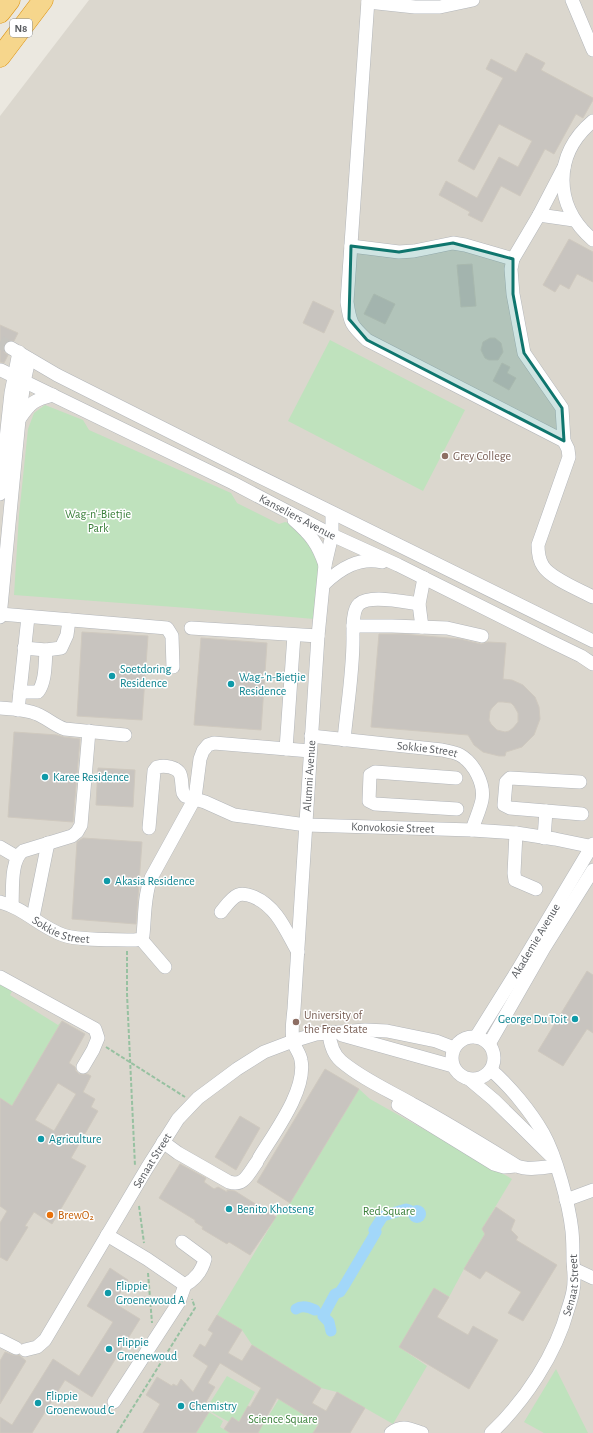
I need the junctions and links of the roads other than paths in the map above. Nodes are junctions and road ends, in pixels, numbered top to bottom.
1 (43, 0) edge
2 (473, 0) edge
3 (572, 0) edge
4 (368, 1) edge
5 (593, 50) edge
6 (0, 56) edge
7 (593, 121) edge
8 (564, 167) junction
9 (539, 215) junction
10 (574, 220) junction
11 (593, 240) edge
12 (351, 246) junction
13 (513, 259) junction
14 (1, 370) edge
15 (19, 379) junction
16 (53, 396) junction
17 (19, 420) junction
18 (564, 441) junction
19 (0, 494) edge
20 (276, 505) junction
21 (332, 513) junction
22 (4, 521) edge
23 (332, 535) junction
24 (398, 565) junction
25 (325, 566) junction
26 (424, 578) junction
27 (324, 584) junction
28 (593, 597) edge
29 (419, 604) junction
30 (0, 614) edge
31 (28, 616) junction
32 (0, 617) edge
33 (69, 620) junction
34 (353, 626) junction
35 (422, 627) junction
36 (191, 628) dead end
37 (294, 635) junction
38 (318, 636) junction
39 (482, 636) dead end
40 (593, 641) edge
41 (24, 648) junction
42 (46, 650) junction
43 (593, 664) edge
44 (173, 667) dead end
45 (20, 692) junction
46 (0, 708) edge
47 (18, 710) junction
48 (89, 731) junction
49 (125, 735) dead end
50 (311, 736) junction
51 (344, 740) junction
52 (286, 750) junction
53 (310, 751) junction
54 (456, 778) dead end
55 (580, 782) dead end
56 (195, 798) junction
57 (415, 806) junction
58 (457, 809) dead end
59 (546, 811) junction
60 (582, 814) dead end
61 (306, 825) junction
62 (149, 828) dead end
63 (414, 828) junction
64 (472, 830) junction
65 (516, 833) junction
66 (544, 838) junction
67 (48, 843) junction
68 (592, 846) edge
69 (0, 847) edge
70 (17, 857) junction
71 (593, 870) edge
72 (536, 889) dead end
73 (6, 904) edge
74 (220, 912) dead end
75 (33, 917) junction
76 (141, 939) junction
77 (298, 952) junction
78 (165, 967) dead end
79 (0, 977) edge
80 (332, 1033) junction
81 (476, 1037) junction
82 (292, 1041) junction
83 (489, 1044) junction
84 (454, 1048) junction
85 (453, 1066) junction
86 (82, 1067) dead end
87 (491, 1070) junction
88 (469, 1080) junction
89 (163, 1142) junction
90 (555, 1162) junction
91 (593, 1190) edge
92 (566, 1200) junction
93 (106, 1235) junction
94 (182, 1242) dead end
95 (574, 1269) junction
96 (593, 1278) edge
97 (185, 1285) junction
98 (0, 1340) edge
99 (519, 1401) junction
100 (114, 1402) dead end
101 (391, 1433) edge
102 (422, 1433) edge
103 (491, 1433) edge
104 (502, 1433) edge

1 - 6 highway, N8
2 - 4 street
3 - 5 street
4 - 12 street
7 - 8 street
8 - 9 street
8 - 10 street
9 - 10 street
9 - 13 street
10 - 11 street
12 - 13 street
12 - 18 street
13 - 18 street
14 - 15 street, Kanseliers Avenue
15 - 16 street, Kanseliers Avenue
15 - 17 street
15 - 19 street
15 - 21 street, Kanseliers Avenue
16 - 17 street
16 - 20 street, Kanseliers Avenue
17 - 22 street
18 - 28 street
20 - 23 street, Kanseliers Avenue
20 - 25 street
21 - 23 street, Alumni Avenue
21 - 40 street, Kanseliers Avenue
22 - 30 street
23 - 24 street, Kanseliers Avenue
23 - 25 street, Alumni Avenue
24 - 26 street, Kanseliers Avenue
24 - 27 street
25 - 27 street, Alumni Avenue
26 - 29 street
26 - 43 street, Kanseliers Avenue
27 - 38 street, Alumni Avenue
29 - 34 street
29 - 35 street
30 - 31 street
30 - 32 street
31 - 33 street
31 - 41 street
33 - 42 street
33 - 44 street
34 - 35 street
34 - 51 street
35 - 39 street
36 - 37 street
37 - 38 street
37 - 52 street
38 - 50 street, Alumni Avenue
41 - 42 street
41 - 45 street
42 - 45 street
45 - 47 street
46 - 47 street
47 - 48 street
48 - 49 street
48 - 67 street
50 - 51 street, Sokkie Street
50 - 53 street, Alumni Avenue
51 - 64 street, Sokkie Street
52 - 53 street
52 - 56 street
53 - 61 street, Alumni Avenue
54 - 57 street
55 - 59 street
56 - 61 street, Konvokosie Street
56 - 62 street, Konvokosie Street
56 - 76 street
57 - 58 street
57 - 63 street
59 - 60 street
59 - 66 street
61 - 63 street, Konvokosie Street
61 - 77 street, Alumni Avenue
63 - 64 street, Konvokosie Street
64 - 65 street, Konvokosie Street
65 - 66 street, Konvokosie Street
65 - 72 street
66 - 68 street, Konvokosie Street
67 - 70 street
67 - 75 street
68 - 81 street, Akademie Avenue
69 - 70 street
70 - 73 street
71 - 83 street, Akademie Avenue
73 - 75 street, Sokkie Street
74 - 77 street
75 - 76 street, Sokkie Street
76 - 78 street
77 - 82 street, Alumni Avenue
79 - 86 street
80 - 82 street, Senaat Street
80 - 84 street, Senaat Street
80 - 85 street, Senaat Street
80 - 90 street
81 - 83 street
81 - 84 street
82 - 89 street, Senaat Street
82 - 89 street
83 - 87 street
84 - 85 street
85 - 88 street, Senaat Street
87 - 88 street
87 - 90 street, Senaat Street
88 - 90 street, Senaat Street
89 - 93 street, Senaat Street
90 - 92 street, Senaat Street
91 - 92 street
92 - 95 street, Senaat Street
93 - 97 street
93 - 98 street, Senaat Street
94 - 97 street
95 - 96 street
95 - 99 street, Senaat Street
97 - 100 street
99 - 103 street, Senaat Street
99 - 104 street, Senaat Street
101 - 102 street

